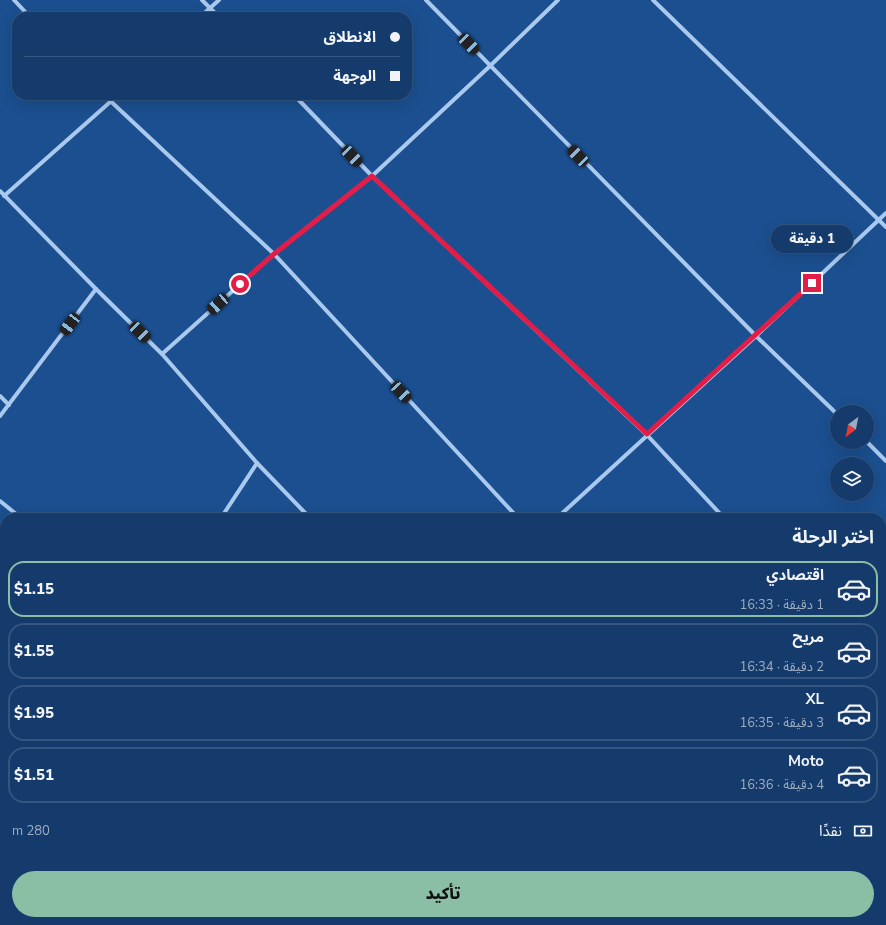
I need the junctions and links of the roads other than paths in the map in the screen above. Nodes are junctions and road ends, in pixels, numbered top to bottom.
1 (14, 0) edge
2 (202, 0) edge
3 (219, 0) edge
4 (426, 0) edge
5 (558, 0) edge
6 (654, 0) edge
7 (210, 8) junction
8 (25, 12) edge
9 (206, 12) edge
10 (214, 12) edge
11 (490, 66) junction
12 (112, 100) edge
13 (299, 100) edge
14 (110, 102) junction
15 (372, 176) junction
16 (0, 191) edge
17 (4, 196) junction
18 (886, 214) edge
19 (879, 220) junction
20 (886, 228) edge
21 (274, 254) junction
22 (96, 289) junction
23 (756, 336) junction
24 (162, 354) junction
25 (0, 396) edge
26 (9, 405) junction
27 (830, 407) edge
28 (0, 416) edge
29 (647, 434) junction
30 (874, 449) edge
31 (886, 461) edge
32 (257, 463) junction
33 (0, 501) edge
34 (15, 513) edge
35 (224, 513) edge
36 (305, 513) edge
37 (513, 513) edge
38 (562, 513) edge
39 (719, 513) edge

1 - 8 street
2 - 7 street
3 - 7 street
4 - 11 street
5 - 11 street
6 - 19 street
7 - 9 street
7 - 10 street
11 - 15 street
11 - 23 street
12 - 14 street
13 - 15 street
14 - 17 street
14 - 21 street
15 - 21 street
15 - 29 street
16 - 17 street
17 - 22 street
18 - 19 street
19 - 20 street
19 - 23 street
21 - 24 street
21 - 37 street
22 - 24 street
22 - 26 street
23 - 27 street
23 - 29 street
24 - 32 street
25 - 26 street
26 - 28 street
29 - 38 street
29 - 39 street
30 - 31 street
32 - 35 street
32 - 36 street
33 - 34 street

